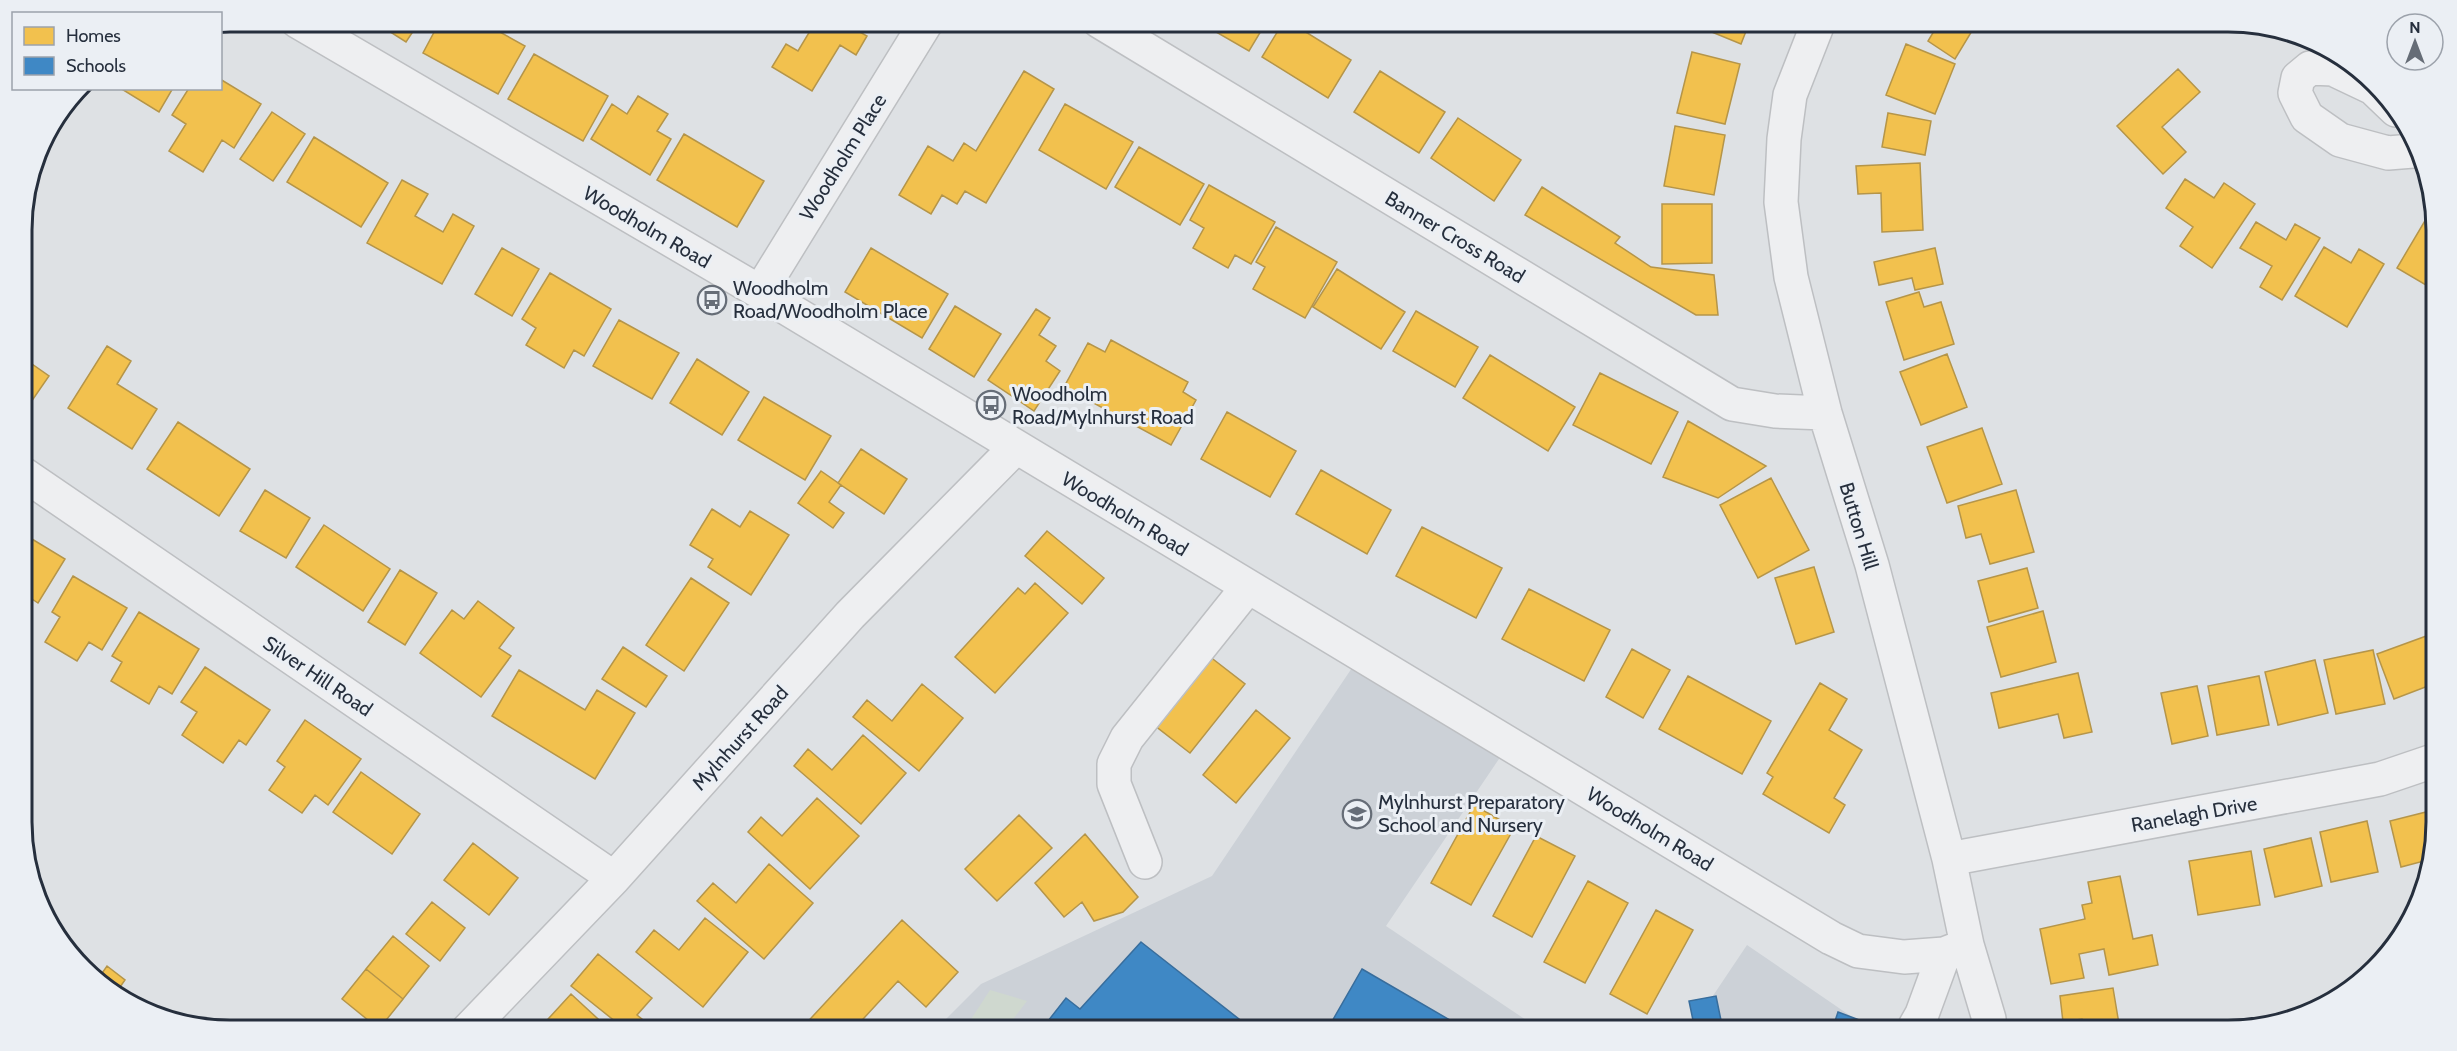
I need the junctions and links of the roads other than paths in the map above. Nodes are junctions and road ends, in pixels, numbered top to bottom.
1 (316, 32) edge
2 (920, 32) edge
3 (1117, 32) edge
4 (1815, 32) edge
5 (2359, 81) edge
6 (2409, 151) edge
7 (760, 292) junction
8 (1824, 413) junction
9 (1015, 448) junction
10 (32, 480) edge
11 (1247, 588) junction
12 (2426, 763) edge
13 (1949, 859) junction
14 (1145, 862) dead end
15 (614, 878) junction
16 (1955, 950) junction
17 (1920, 1019) edge
18 (1989, 1019) edge
19 (478, 1020) edge

1 - 7 street, Woodholm Road
2 - 7 street, Woodholm Place
3 - 8 street, Banner Cross Road
4 - 8 street, Button Hill
5 - 6 street
7 - 9 street, Woodholm Road
8 - 13 street, Button Hill
9 - 11 street, Woodholm Road
9 - 15 street, Mylnhurst Road
10 - 15 street, Silver Hill Road
11 - 14 street
11 - 16 street, Woodholm Road
12 - 13 street, Ranelagh Drive
13 - 16 street, Button Hill
15 - 19 street, Mylnhurst Road
16 - 17 street
16 - 18 street, Button Hill

